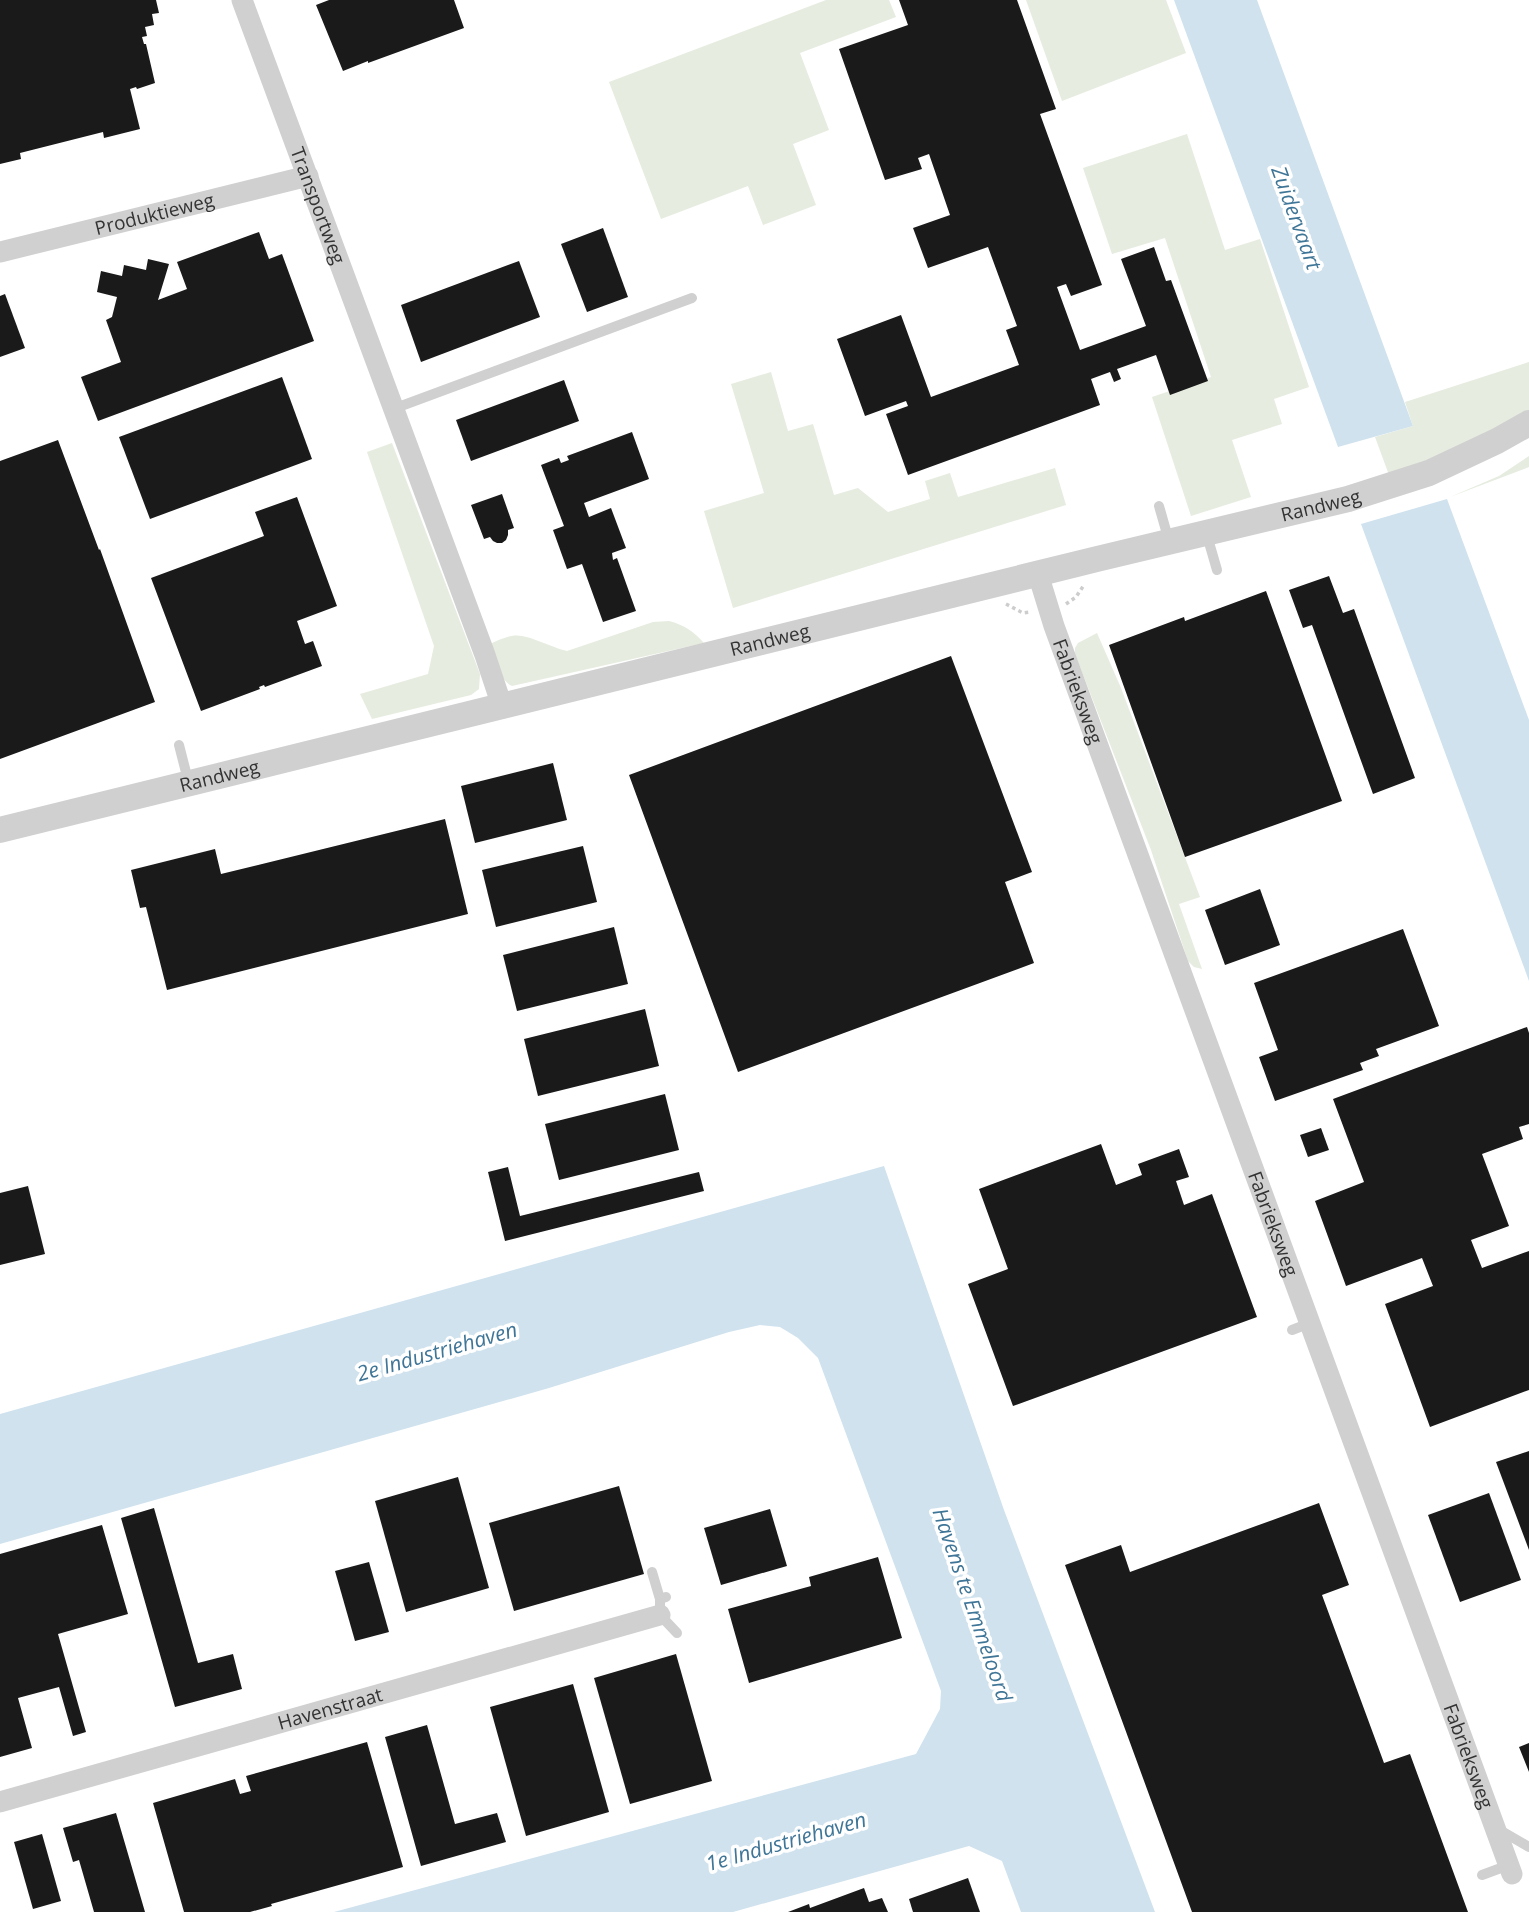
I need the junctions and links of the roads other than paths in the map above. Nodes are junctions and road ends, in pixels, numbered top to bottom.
1 (242, 0) edge
2 (308, 176) junction
3 (0, 252) edge
4 (692, 298) dead end
5 (393, 409) junction
6 (1529, 423) edge
7 (1159, 506) dead end
8 (1206, 532) junction
9 (1169, 541) junction
10 (1217, 570) dead end
11 (1038, 574) junction
12 (502, 706) junction
13 (179, 745) dead end
14 (189, 784) junction
15 (0, 830) edge
16 (652, 1572) dead end
17 (662, 1604) junction
18 (677, 1633) dead end
19 (0, 1802) edge
20 (1495, 1828) junction
21 (1529, 1847) edge
22 (1511, 1869) joint
23 (1482, 1875) dead end

1 - 2 street, Transportweg
2 - 3 street, Produktieweg
2 - 5 street, Transportweg
4 - 5 lane
5 - 12 street, Transportweg
6 - 8 street, Randweg
7 - 9 lane
8 - 9 street, Randweg
8 - 10 lane
9 - 11 street, Randweg
11 - 12 street, Randweg
11 - 20 street, Fabrieksweg
12 - 14 street, Randweg
13 - 14 lane
14 - 15 street, Randweg
16 - 17 lane
17 - 18 lane
17 - 19 street, Havenstraat
20 - 21 lane
20 - 22 street, Fabrieksweg
22 - 23 lane

